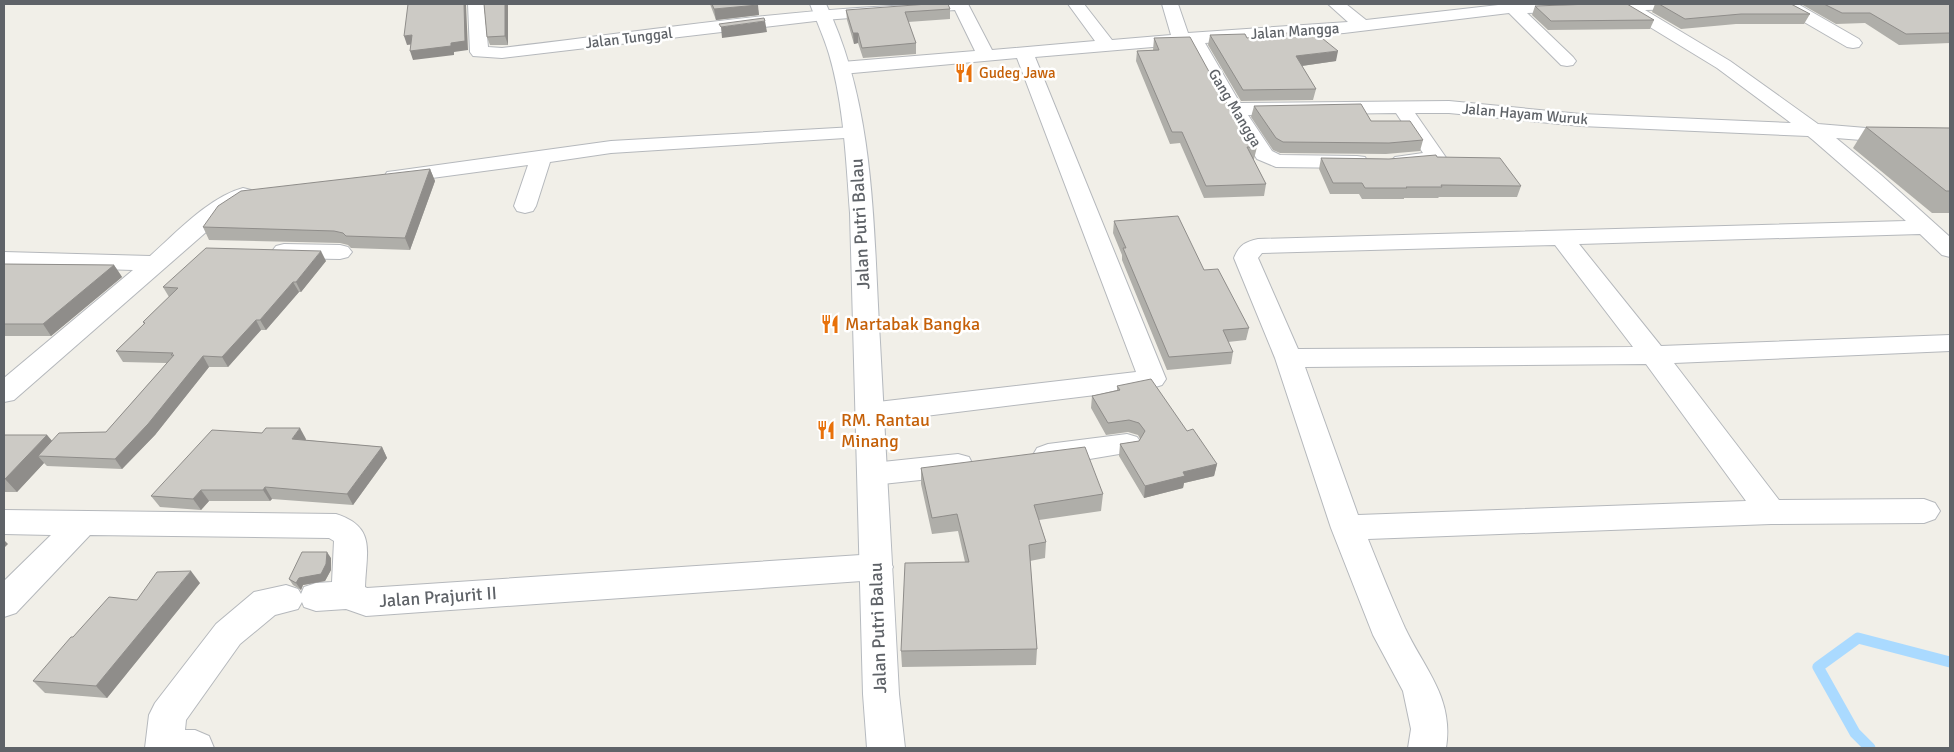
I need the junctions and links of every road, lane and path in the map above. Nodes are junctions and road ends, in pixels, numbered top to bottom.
1 (960, 4) edge
2 (1076, 4) edge
3 (1170, 4) edge
4 (1336, 4) edge
5 (1624, 4) edge
6 (1688, 4) edge
7 (1786, 4) edge
8 (481, 5) edge
9 (1513, 8) junction
10 (821, 9) edge
11 (1363, 26) junction
12 (1187, 38) junction
13 (1853, 44) dead end
14 (1108, 46) junction
15 (1024, 53) junction
16 (986, 56) junction
17 (1568, 61) dead end
18 (842, 68) junction
19 (1401, 107) junction
20 (1234, 110) junction
21 (1815, 130) junction
22 (854, 134) junction
23 (1950, 141) edge
24 (540, 158) junction
25 (376, 179) edge
26 (262, 192) edge
27 (524, 206) dead end
28 (1926, 227) junction
29 (1562, 238) junction
30 (202, 248) dead end
31 (261, 250) edge
32 (1950, 250) edge
33 (340, 252) dead end
34 (164, 255) junction
35 (4, 259) edge
36 (1950, 343) edge
37 (1654, 355) junction
38 (1288, 358) junction
39 (10, 382) edge
40 (869, 413) junction
41 (1127, 444) edge
42 (1017, 458) edge
43 (988, 461) edge
44 (873, 474) junction
45 (1924, 511) dead end
46 (1770, 512) junction
47 (4, 522) edge
48 (82, 523) junction
49 (1347, 528) junction
50 (876, 567) junction
51 (348, 595) junction
52 (4, 603) edge
53 (194, 748) edge
54 (886, 748) edge
55 (1427, 748) edge

1 - 10 street
1 - 16 street
2 - 14 street
3 - 12 street, Gang Mangga
4 - 11 street
5 - 6 street, Jalan Mangga
5 - 9 street, Jalan Mangga
5 - 21 street
7 - 13 street
8 - 10 street, Jalan Tunggal
9 - 11 street, Jalan Mangga
9 - 17 street
10 - 18 street, Jalan Putri Balau
11 - 12 street, Jalan Mangga
12 - 14 street, Jalan Mangga
12 - 20 street, Gang Mangga
14 - 15 street, Jalan Mangga
15 - 16 street, Jalan Mangga
15 - 40 street
16 - 18 street, Jalan Mangga
18 - 22 street, Jalan Putri Balau
19 - 20 street, Jalan Hayam Wuruk
19 - 20 street, Gang Mangga
19 - 21 street, Jalan Hayam Wuruk
21 - 23 street, Jalan Hayam Wuruk
21 - 28 street
22 - 24 street
22 - 40 street, Jalan Putri Balau
24 - 25 street
24 - 27 street
26 - 34 street
28 - 29 street
28 - 32 street
29 - 37 street
29 - 38 street
30 - 34 street
31 - 33 street
34 - 35 street
34 - 39 street
36 - 37 street
37 - 38 street
37 - 46 street
38 - 49 street
40 - 44 street, Jalan Putri Balau
41 - 42 street
43 - 44 street
44 - 50 street, Jalan Putri Balau
45 - 46 street
46 - 49 street
47 - 48 street
48 - 51 street
48 - 52 street
49 - 55 street
50 - 51 street, Jalan Prajurit II
50 - 54 street, Jalan Putri Balau
51 - 53 street, Jalan Prajurit II

